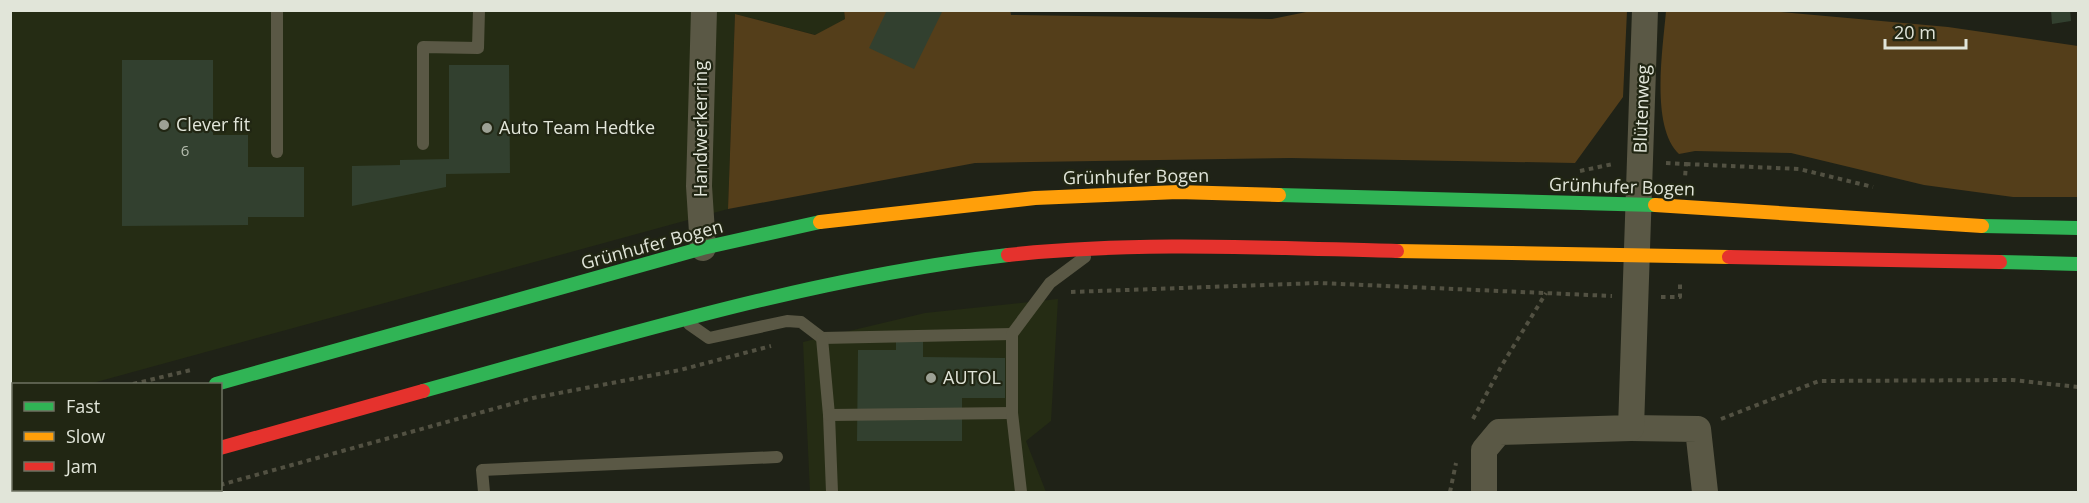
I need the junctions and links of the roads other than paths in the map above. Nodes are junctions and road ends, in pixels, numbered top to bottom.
1 (276, 10) edge
2 (478, 10) edge
3 (704, 10) edge
4 (1645, 10) edge
5 (423, 144) dead end
6 (277, 152) dead end
7 (1638, 204) junction
8 (2079, 228) edge
9 (703, 248) junction
10 (1096, 249) junction
11 (1637, 253) junction
12 (2079, 264) edge
13 (685, 321) junction
14 (1012, 334) junction
15 (822, 338) junction
16 (220, 383) edge
17 (1012, 413) junction
18 (829, 415) junction
19 (1631, 428) junction
20 (222, 447) edge
21 (777, 457) dead end
22 (484, 492) edge
23 (832, 492) edge
24 (1021, 492) edge
25 (1484, 492) edge
26 (1705, 492) edge

1 - 6 lane
2 - 5 lane
3 - 9 street, Handwerkerring
4 - 7 street, Blütenweg
7 - 8 main road, Grünhufer Bogen
7 - 9 main road, Grünhufer Bogen
7 - 11 street, Blütenweg
9 - 16 main road, Grünhufer Bogen
10 - 11 main road
10 - 13 main road
10 - 14 lane
11 - 12 main road
11 - 19 street, Blütenweg
13 - 15 lane
13 - 20 main road
14 - 15 lane
14 - 17 lane
15 - 18 lane
17 - 18 lane
17 - 24 lane
18 - 23 lane
19 - 25 street
19 - 26 street
21 - 22 lane

